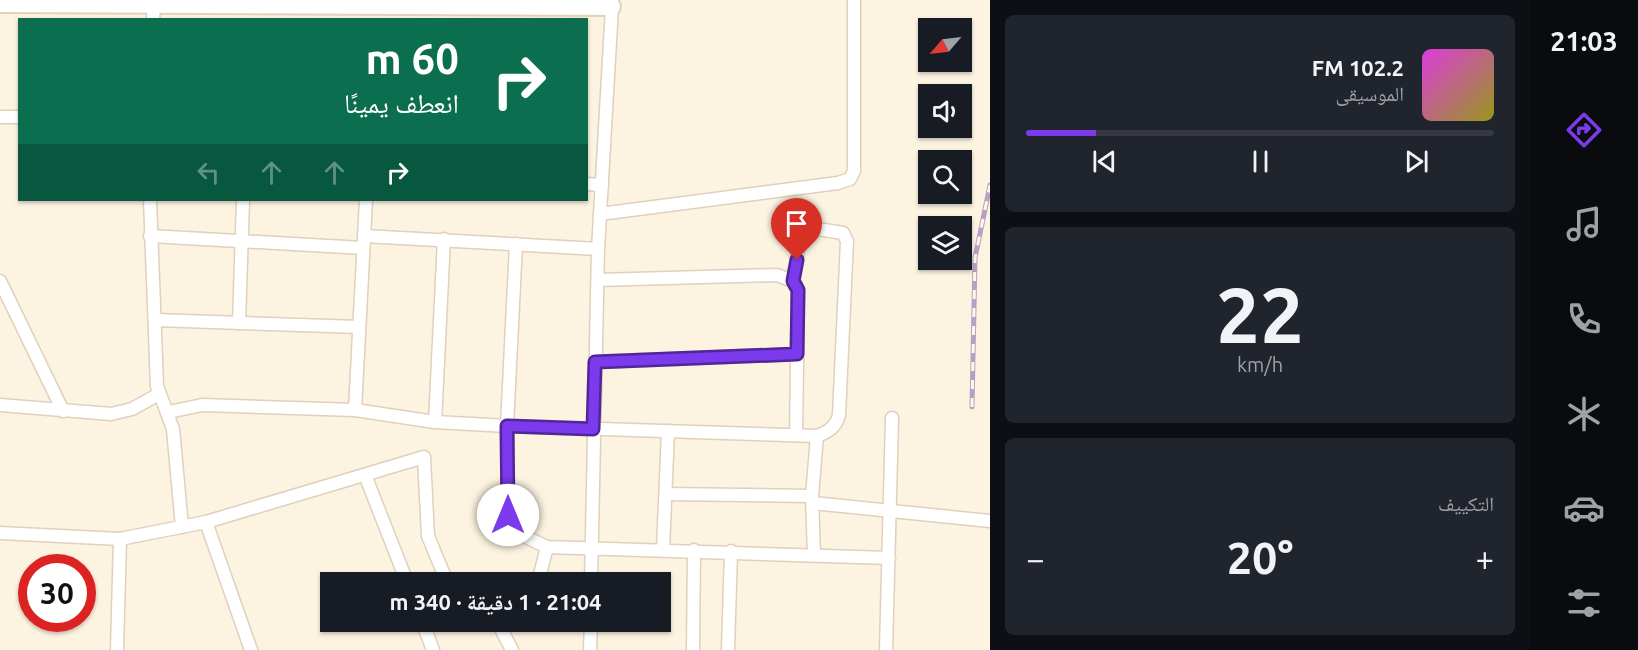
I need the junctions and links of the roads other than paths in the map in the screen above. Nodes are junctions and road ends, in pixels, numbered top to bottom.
1 (854, 0) edge
2 (0, 4) edge
3 (610, 4) edge
4 (456, 8) edge
5 (154, 12) edge
6 (375, 13) edge
7 (527, 13) edge
8 (0, 117) edge
9 (18, 117) edge
10 (588, 184) edge
11 (602, 185) junction
12 (150, 201) edge
13 (243, 201) edge
14 (366, 201) edge
15 (600, 214) junction
16 (150, 236) junction
17 (444, 239) junction
18 (241, 240) junction
19 (364, 242) junction
20 (516, 244) junction
21 (598, 249) junction
22 (598, 280) junction
23 (0, 281) edge
24 (793, 281) junction
25 (155, 320) junction
26 (239, 323) junction
27 (359, 327) junction
28 (797, 354) junction
29 (595, 362) junction
30 (159, 394) junction
31 (0, 405) edge
32 (355, 410) junction
33 (63, 411) junction
34 (169, 412) junction
35 (892, 417) dead end
36 (435, 422) junction
37 (507, 426) junction
38 (593, 429) junction
39 (668, 431) junction
40 (796, 435) junction
41 (817, 436) junction
42 (365, 475) junction
43 (666, 494) junction
44 (813, 499) junction
45 (890, 512) junction
46 (990, 521) edge
47 (206, 522) junction
48 (182, 527) junction
49 (0, 533) edge
50 (120, 539) junction
51 (548, 547) junction
52 (591, 547) junction
53 (663, 549) junction
54 (694, 550) junction
55 (731, 551) junction
56 (814, 555) junction
57 (889, 558) junction
58 (402, 572) edge
59 (443, 572) edge
60 (541, 572) edge
61 (591, 572) edge
62 (426, 632) edge
63 (503, 632) edge
64 (591, 632) edge
65 (117, 650) edge
66 (251, 650) edge
67 (433, 650) edge
68 (512, 650) edge
69 (590, 650) edge
70 (693, 650) edge
71 (728, 650) edge
72 (886, 650) edge

1 - 15 street
2 - 5 street
3 - 7 street
3 - 11 street
4 - 6 street
4 - 7 street
5 - 6 street
8 - 9 street
10 - 11 street
11 - 15 street
12 - 16 street
13 - 18 street
14 - 19 street
15 - 21 street
16 - 18 street
16 - 25 street
17 - 19 street
17 - 20 street
17 - 36 street
18 - 19 street
18 - 26 street
19 - 27 street
20 - 21 street
20 - 37 street
21 - 22 street
22 - 24 street
22 - 29 street
23 - 33 street
24 - 28 street
24 - 41 street
25 - 26 street
25 - 30 street
26 - 27 street
27 - 32 street
28 - 29 street
28 - 40 street
29 - 38 street
30 - 33 street
30 - 34 street
31 - 33 street
32 - 34 street
32 - 36 street
34 - 48 street
35 - 45 street
36 - 37 street
37 - 38 street
37 - 51 street
38 - 39 street
38 - 52 street
39 - 40 street
39 - 43 street
40 - 41 street
41 - 44 street
42 - 47 street
42 - 58 street
42 - 59 street
43 - 44 street
43 - 53 street
44 - 45 street
44 - 56 street
45 - 46 street
45 - 57 street
47 - 48 street
47 - 66 street
48 - 50 street
49 - 50 street
50 - 65 street
51 - 52 street
51 - 60 street
52 - 53 street
52 - 61 street
53 - 54 street
54 - 55 street
54 - 70 street
55 - 56 street
55 - 71 street
56 - 57 street
57 - 72 street
62 - 67 street
63 - 68 street
64 - 69 street

